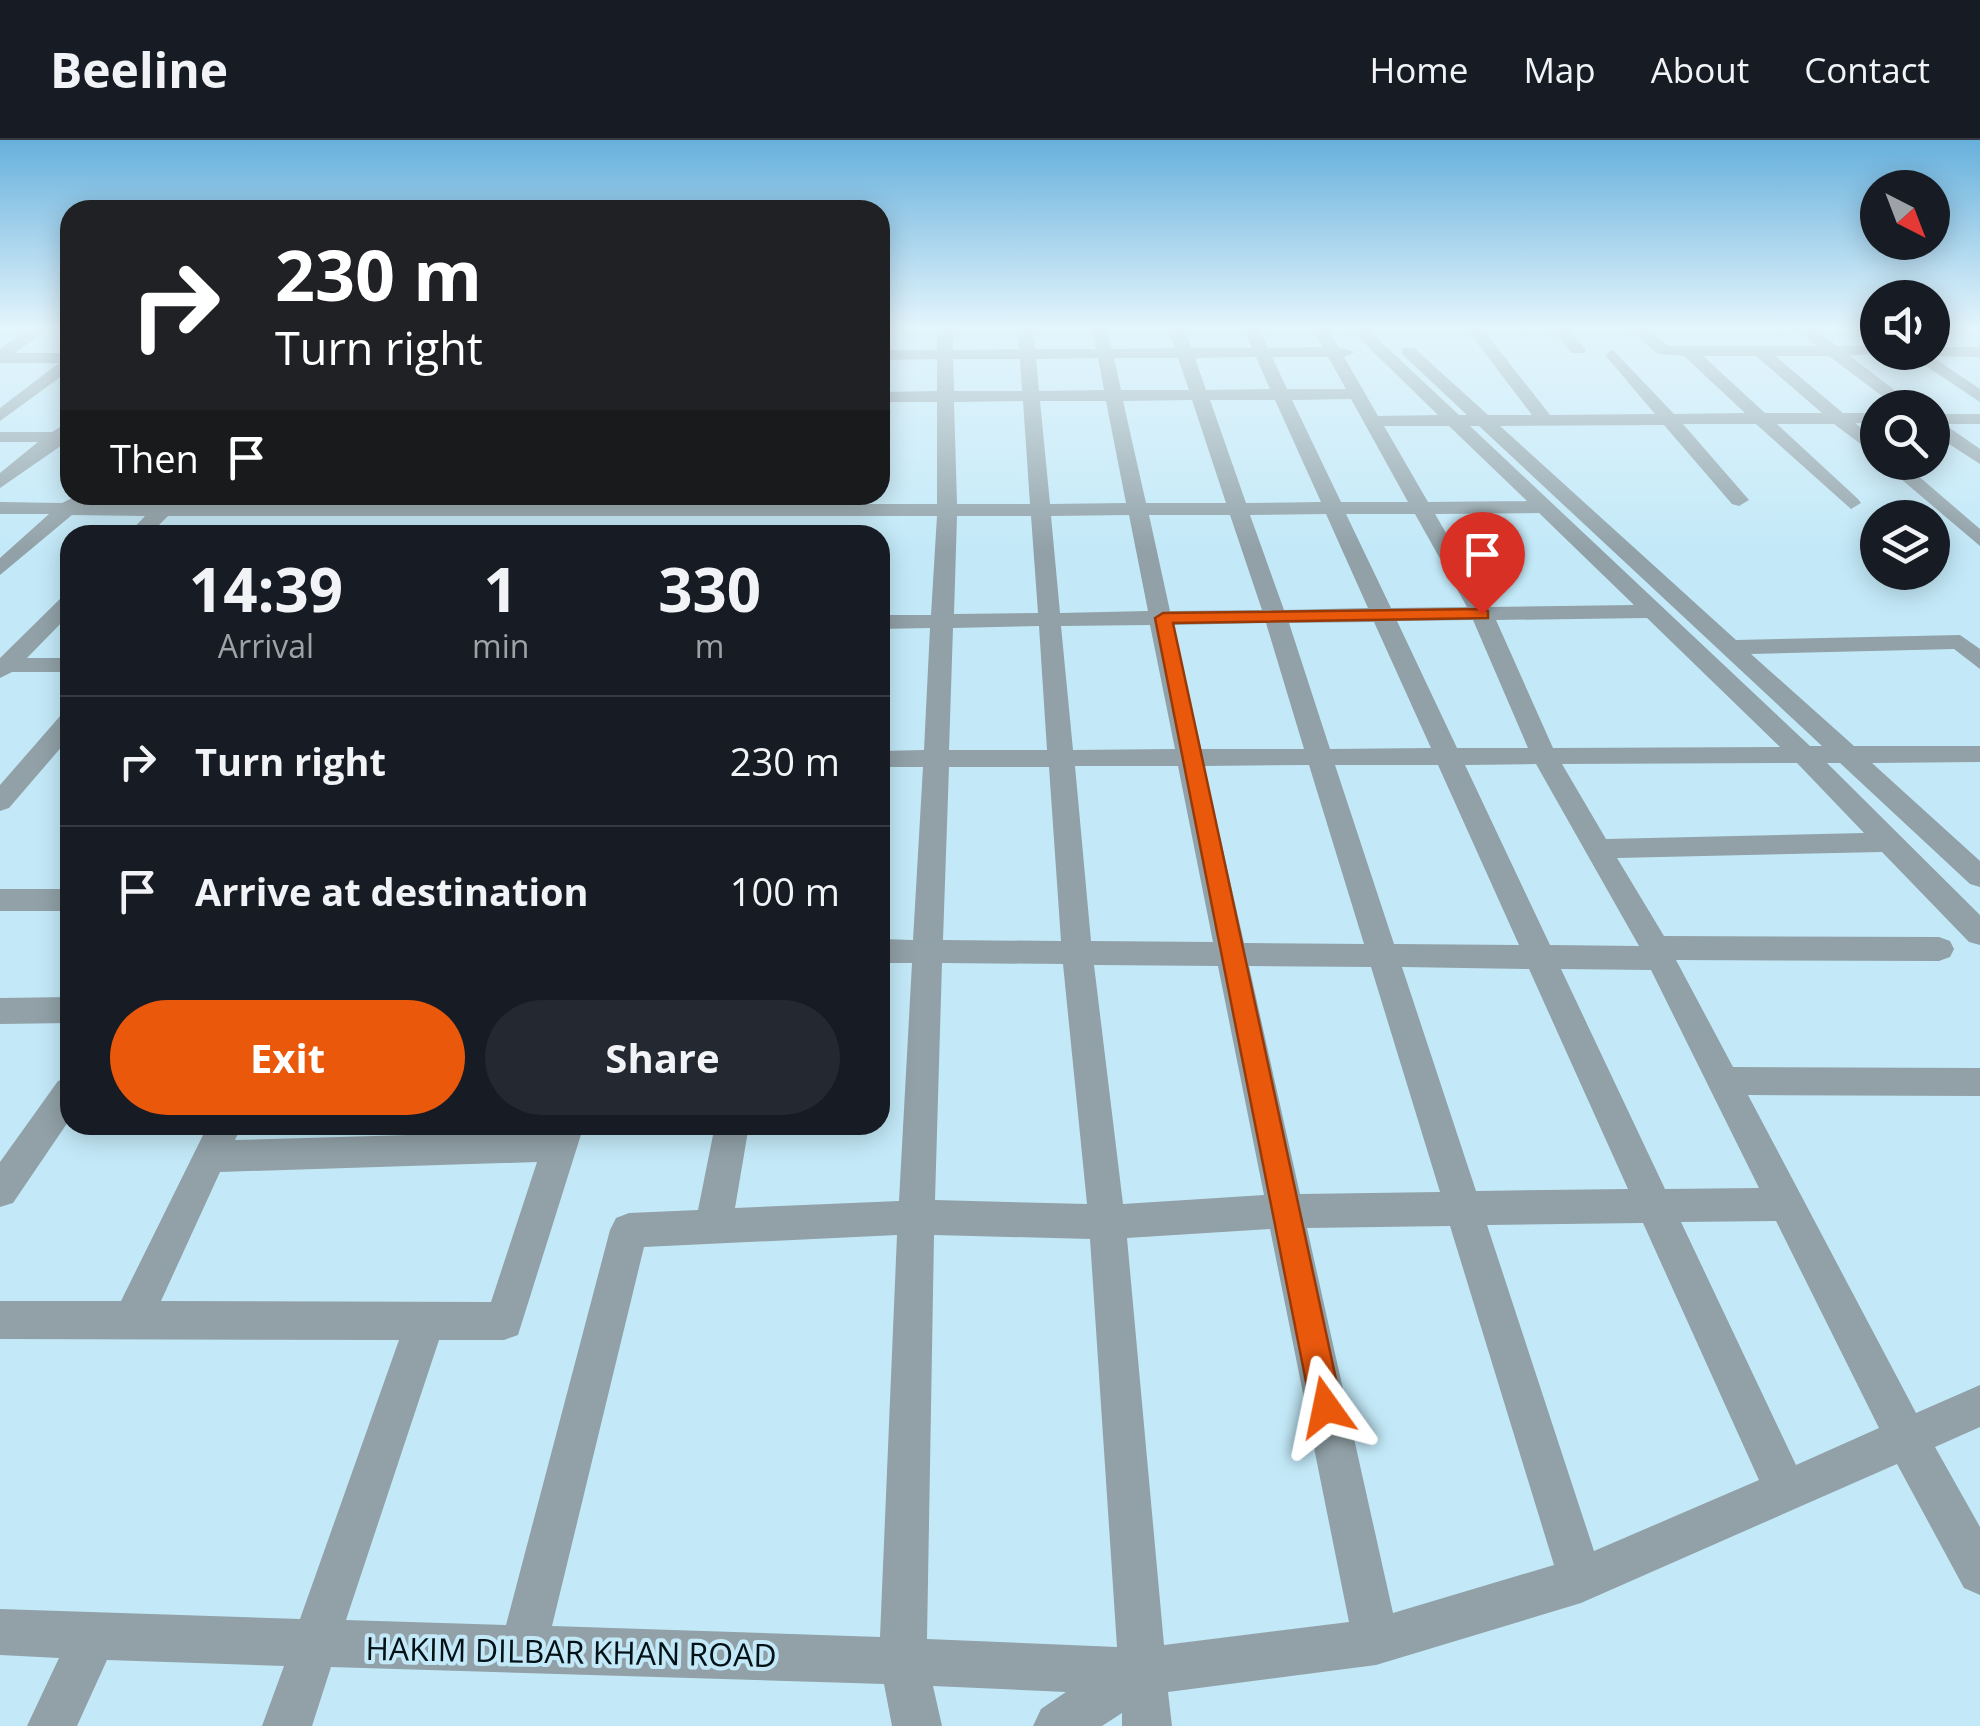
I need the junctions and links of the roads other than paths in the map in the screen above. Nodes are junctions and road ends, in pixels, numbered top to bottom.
1 (943, 401) edge
2 (1030, 401) edge
3 (1114, 401) edge
4 (1202, 401) edge
5 (1283, 401) edge
6 (1359, 401) edge
7 (1432, 401) edge
8 (1465, 401) edge
9 (1530, 401) edge
10 (1654, 401) edge
11 (1742, 401) edge
12 (1818, 401) edge
13 (1669, 418) junction
14 (1760, 418) junction
15 (1838, 418) junction
16 (1860, 418) edge
17 (1980, 419) edge
18 (1486, 420) junction
19 (1544, 420) junction
20 (1950, 420) edge
21 (1372, 421) junction
22 (1453, 421) junction
23 (60, 433) edge
24 (1950, 435) edge
25 (60, 437) edge
26 (1860, 437) edge
27 (0, 438) edge
28 (1980, 458) edge
29 (1911, 480) edge
30 (0, 482) edge
31 (1738, 500) dead end
32 (60, 503) edge
33 (1851, 503) dead end
34 (71, 505) edge
35 (168, 505) edge
36 (201, 505) edge
37 (267, 505) edge
38 (412, 505) edge
39 (886, 505) edge
40 (372, 506) edge
41 (1418, 507) junction
42 (1542, 507) junction
43 (0, 508) edge
44 (1240, 508) junction
45 (1332, 508) junction
46 (947, 509) junction
47 (1040, 509) junction
48 (1138, 509) junction
49 (261, 511) junction
50 (147, 525) edge
51 (248, 525) edge
52 (349, 525) edge
53 (1980, 540) edge
54 (0, 569) edge
55 (1653, 611) junction
56 (60, 612) edge
57 (1482, 614) junction
58 (1384, 617) junction
59 (1163, 618) junction
60 (1276, 619) junction
61 (1053, 621) junction
62 (890, 622) edge
63 (942, 622) junction
64 (1732, 647) junction
65 (1980, 662) edge
66 (60, 665) edge
67 (2, 667) edge
68 (60, 732) edge
69 (1801, 752) junction
70 (1844, 753) junction
71 (1446, 754) junction
72 (1980, 754) edge
73 (1319, 755) junction
74 (1190, 756) junction
75 (936, 758) junction
76 (1061, 758) junction
77 (1544, 758) junction
78 (890, 759) edge
79 (0, 802) edge
80 (1886, 842) junction
81 (1598, 849) junction
82 (1980, 877) edge
83 (0, 900) edge
84 (60, 900) edge
85 (1980, 934) edge
86 (1939, 948) dead end
87 (890, 951) edge
88 (928, 951) junction
89 (1077, 953) junction
90 (1658, 953) junction
91 (1231, 954) junction
92 (1382, 956) junction
93 (1540, 957) junction
94 (60, 1010) edge
95 (0, 1011) edge
96 (1724, 1081) junction
97 (1980, 1082) edge
98 (60, 1105) edge
99 (564, 1135) edge
100 (730, 1135) edge
101 (217, 1141) edge
102 (0, 1191) edge
103 (1786, 1204) junction
104 (1654, 1206) junction
105 (1463, 1209) junction
106 (1285, 1212) junction
107 (916, 1217) junction
108 (1107, 1222) junction
109 (714, 1225) junction
110 (0, 1320) edge
111 (132, 1320) junction
112 (425, 1323) junction
113 (1980, 1406) edge
114 (1906, 1439) junction
115 (1786, 1492) junction
116 (1980, 1572) edge
117 (1581, 1580) junction
118 (0, 1632) edge
119 (94, 1636) junction
120 (1376, 1642) junction
121 (313, 1645) junction
122 (523, 1650) junction
123 (903, 1660) junction
124 (1141, 1672) junction
125 (52, 1726) edge
126 (287, 1726) edge
127 (918, 1726) edge
128 (1058, 1726) edge
129 (1147, 1726) edge

1 - 46 street
2 - 47 street
3 - 48 street
4 - 44 street
5 - 45 street
6 - 21 street
7 - 22 street
8 - 18 street
9 - 19 street
10 - 13 street
11 - 14 street
12 - 15 street
13 - 14 street
13 - 19 street
13 - 31 street
14 - 15 street
14 - 33 street
15 - 16 street
15 - 26 street
17 - 20 street
18 - 19 street
18 - 22 street
18 - 64 street
21 - 22 street
21 - 41 street
22 - 42 street
23 - 27 street
24 - 28 street
25 - 30 street
29 - 53 street
32 - 43 street
34 - 54 street
35 - 50 street
36 - 49 street
37 - 49 street
38 - 40 street
39 - 46 street
40 - 49 street
40 - 52 street
41 - 42 street
41 - 45 street
41 - 57 street
42 - 55 street
44 - 45 street
44 - 48 street
44 - 60 street
45 - 58 street
46 - 47 street
46 - 63 street
47 - 48 street
47 - 61 street
48 - 59 street
49 - 51 street
55 - 57 street
55 - 69 street
56 - 67 street
57 - 58 street
57 - 77 street
58 - 60 street
58 - 71 street
59 - 60 street
59 - 61 street
59 - 74 street
60 - 73 street
61 - 63 street
61 - 76 street
62 - 63 street
63 - 75 street
64 - 65 street
64 - 70 street
66 - 67 street
68 - 79 street
69 - 70 street
69 - 77 street
69 - 80 street
70 - 72 street
70 - 82 street
71 - 73 street
71 - 77 street
71 - 93 street
73 - 74 street
73 - 92 street
74 - 76 street
74 - 91 street
75 - 76 street
75 - 78 street
75 - 88 street
76 - 89 street
77 - 81 street
80 - 81 street
80 - 85 street
81 - 90 street
83 - 84 street
86 - 90 street
87 - 88 street
88 - 89 street
88 - 107 street
89 - 91 street
89 - 108 street
90 - 93 street
90 - 96 street
91 - 92 street
91 - 106 street
92 - 93 street
92 - 105 street
93 - 104 street
94 - 95 street
96 - 97 street
96 - 103 street
98 - 102 street
99 - 101 street
99 - 112 street
100 - 109 street
101 - 111 street
103 - 104 street
103 - 114 street
104 - 105 street
104 - 115 street
105 - 106 street
105 - 117 street
106 - 108 street
106 - 120 street
107 - 108 street
107 - 109 street
107 - 123 street
108 - 124 street
109 - 122 street
110 - 111 street
111 - 112 street
112 - 121 street
113 - 114 street, HAKIM DILBAR KHAN ROAD
114 - 115 street, HAKIM DILBAR KHAN ROAD
114 - 116 street
115 - 117 street, HAKIM DILBAR KHAN ROAD
117 - 120 street, HAKIM DILBAR KHAN ROAD
118 - 119 street, HAKIM DILBAR KHAN ROAD
119 - 121 street, HAKIM DILBAR KHAN ROAD
119 - 125 street
120 - 124 street, HAKIM DILBAR KHAN ROAD
121 - 122 street, HAKIM DILBAR KHAN ROAD
121 - 126 street
122 - 123 street, HAKIM DILBAR KHAN ROAD
123 - 124 street, HAKIM DILBAR KHAN ROAD
123 - 127 street
124 - 128 street
124 - 129 street

